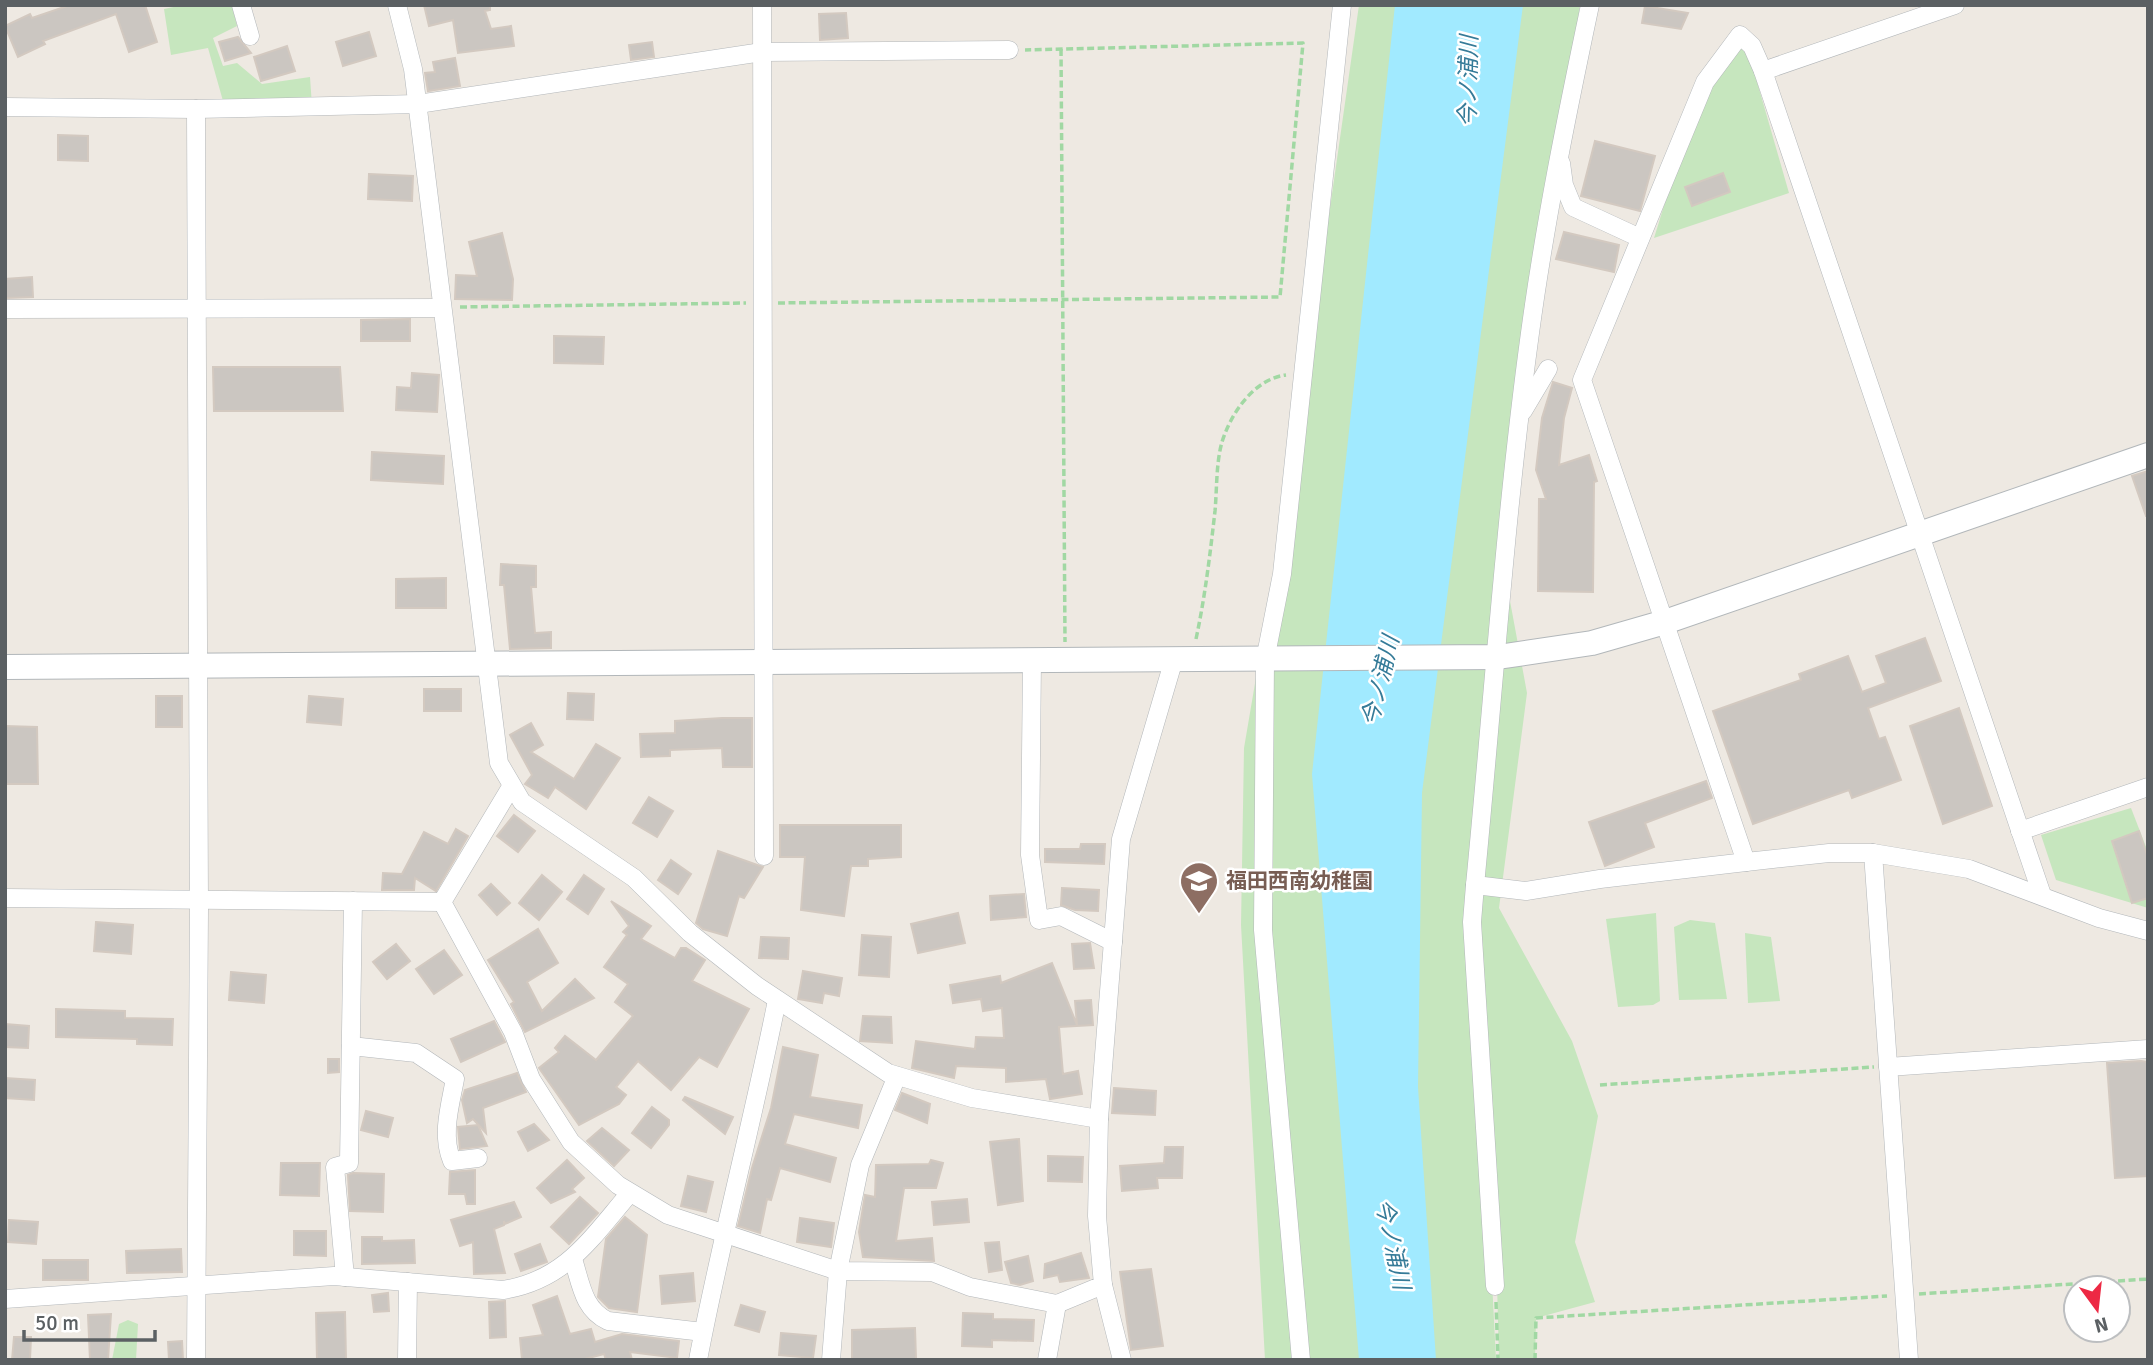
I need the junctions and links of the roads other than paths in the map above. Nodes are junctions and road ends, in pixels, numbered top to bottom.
1 (241, 5) edge
2 (397, 5) edge
3 (762, 5) edge
4 (1342, 5) edge
5 (1590, 5) edge
6 (1955, 5) edge
7 (250, 36) dead end
8 (1009, 50) road end
9 (762, 52) junction
10 (1763, 71) junction
11 (418, 104) junction
12 (5, 107) edge
13 (195, 108) junction
14 (1559, 152) junction
15 (1640, 238) junction
16 (196, 308) junction
17 (442, 308) junction
18 (5, 309) edge
19 (1548, 369) dead end
20 (1521, 414) junction
21 (2148, 456) edge
22 (1921, 533) junction
23 (1665, 622) junction
24 (1495, 657) junction
25 (1183, 659) junction
26 (1032, 660) junction
27 (1268, 661) junction
28 (764, 662) junction
29 (484, 664) junction
30 (197, 666) junction
31 (5, 667) edge
32 (511, 787) junction
33 (2148, 788) edge
34 (2020, 831) junction
35 (1873, 853) junction
36 (765, 856) dead end
37 (1746, 862) junction
38 (1475, 884) junction
39 (2042, 895) junction
40 (5, 898) edge
41 (199, 900) junction
42 (353, 901) junction
43 (442, 902) junction
44 (2148, 931) edge
45 (1113, 942) junction
46 (777, 1000) junction
47 (351, 1046) junction
48 (2148, 1049) edge
49 (1888, 1066) junction
50 (897, 1076) junction
51 (1099, 1119) junction
52 (478, 1158) dead end
53 (631, 1193) junction
54 (723, 1235) junction
55 (573, 1259) junction
56 (838, 1271) junction
57 (345, 1277) junction
58 (408, 1282) junction
59 (196, 1283) junction
60 (1103, 1285) junction
61 (1495, 1286) road end
62 (5, 1299) edge
63 (1057, 1304) junction
64 (703, 1332) junction
65 (196, 1360) edge
66 (407, 1360) edge
67 (698, 1360) edge
68 (831, 1360) edge
69 (1047, 1360) edge
70 (1122, 1360) edge
71 (1301, 1360) edge
72 (1909, 1360) edge

1 - 7 street
2 - 11 street
3 - 9 street
4 - 27 street
5 - 14 street
6 - 10 street
8 - 9 street
9 - 11 street
9 - 28 street
10 - 15 street
10 - 22 street
11 - 13 street
11 - 17 street
12 - 13 street
13 - 16 street
14 - 15 street
14 - 20 street
15 - 23 street
16 - 17 street
16 - 18 street
16 - 30 street
17 - 29 street
19 - 20 street
20 - 24 street
21 - 22 street
22 - 23 street
22 - 34 street
23 - 24 street
23 - 37 street
24 - 27 street
24 - 38 street
25 - 26 street
25 - 27 street
25 - 45 street
26 - 28 street
26 - 45 street
27 - 71 street
28 - 29 street
28 - 36 street
29 - 30 street
29 - 32 street
30 - 31 street
30 - 41 street
32 - 43 street
32 - 46 street
33 - 34 street
34 - 39 street
35 - 37 street
35 - 39 street
35 - 49 street
37 - 38 street
38 - 61 street
39 - 44 street
40 - 41 street
41 - 42 street
41 - 59 street
42 - 43 street
42 - 47 street
43 - 53 street
45 - 51 street
46 - 50 street
46 - 54 street
47 - 52 street
47 - 57 street
48 - 49 street
49 - 72 street
50 - 51 street
50 - 56 street
51 - 60 street
53 - 54 street
53 - 55 street
54 - 56 street
54 - 64 street
55 - 58 street
55 - 64 street
56 - 63 street
56 - 68 street
57 - 58 street
57 - 59 street
58 - 66 street
59 - 62 street
59 - 65 street
60 - 63 street
60 - 70 street
63 - 69 street
64 - 67 street

